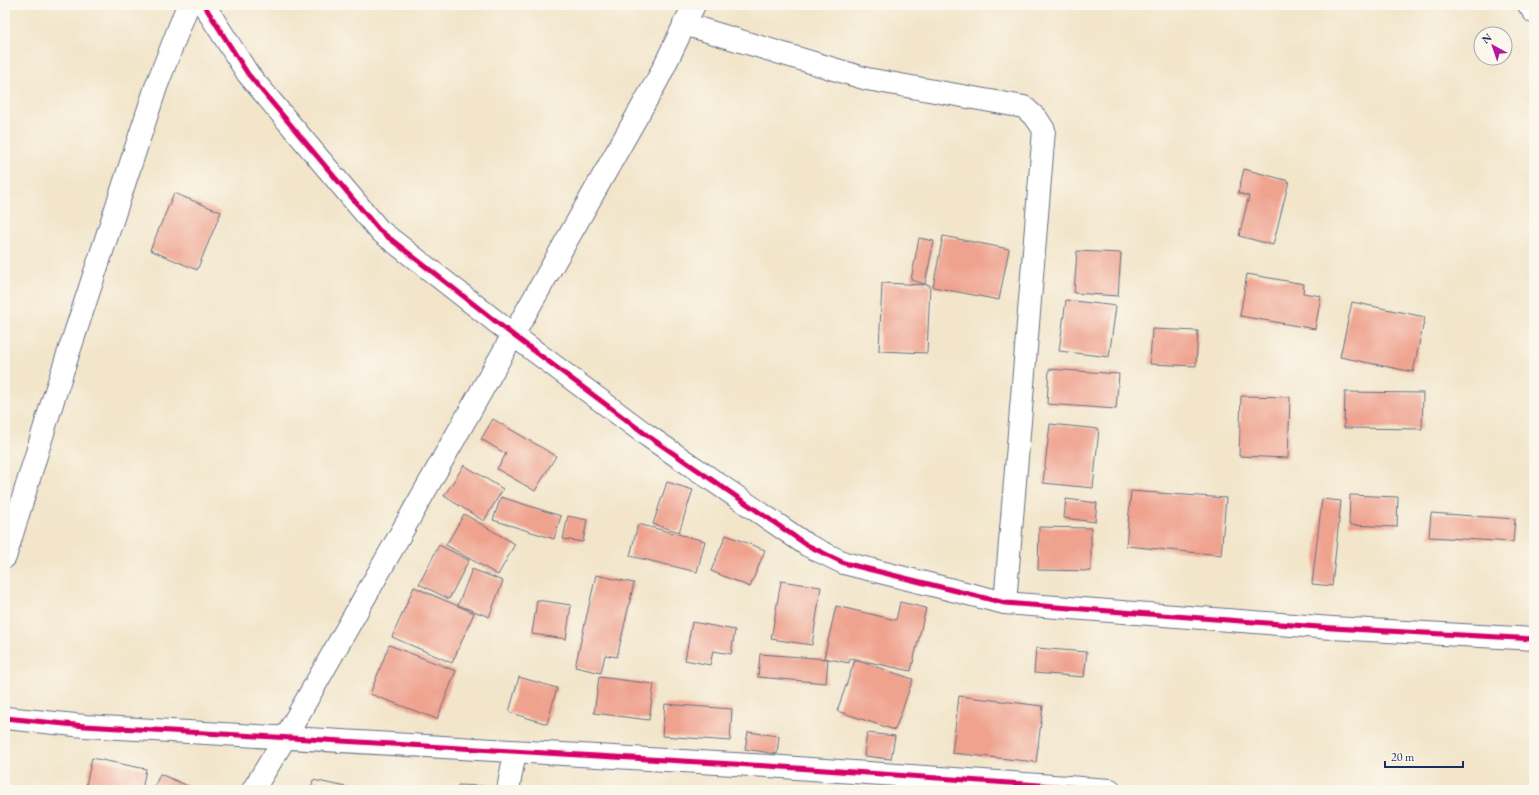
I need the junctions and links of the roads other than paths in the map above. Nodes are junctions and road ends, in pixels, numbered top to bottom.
1 (188, 5) edge
2 (204, 5) edge
3 (1529, 5) edge
4 (1534, 12) edge
5 (689, 14) edge
6 (513, 335) junction
7 (5, 557) edge
8 (1005, 603) junction
9 (1534, 639) edge
10 (5, 718) edge
11 (285, 738) junction
12 (515, 752) junction
13 (254, 790) edge
14 (508, 790) edge
15 (1110, 790) edge

1 - 7 street
2 - 6 street
3 - 4 street
5 - 6 street
5 - 8 street
6 - 8 street
6 - 11 street
8 - 9 street
10 - 11 street
11 - 12 street
11 - 13 street
12 - 14 street
12 - 15 street

